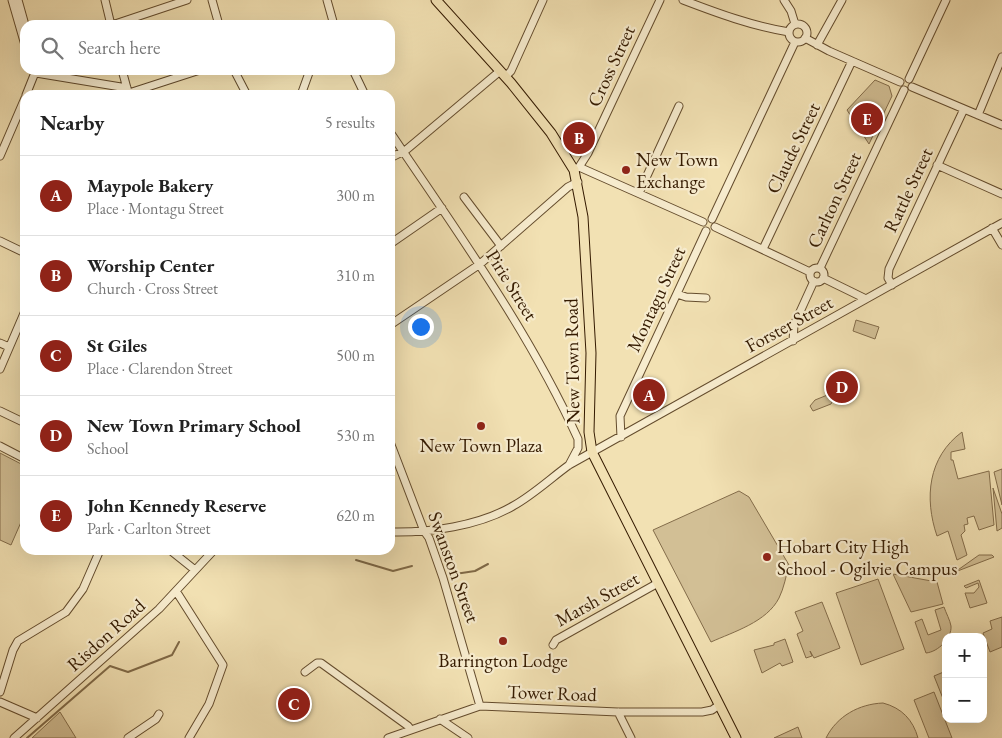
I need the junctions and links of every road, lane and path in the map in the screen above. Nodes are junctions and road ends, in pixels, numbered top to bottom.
1 (12, 0) edge
2 (18, 0) edge
3 (105, 0) edge
4 (187, 0) edge
5 (212, 0) edge
6 (327, 0) edge
7 (436, 0) edge
8 (543, 0) edge
9 (660, 0) edge
10 (682, 0) edge
11 (784, 0) edge
12 (842, 0) edge
13 (946, 0) edge
14 (24, 20) edge
15 (110, 20) edge
16 (126, 20) edge
17 (218, 20) edge
18 (333, 20) edge
19 (795, 24) junction
20 (20, 28) edge
21 (789, 32) junction
22 (805, 38) junction
23 (796, 42) junction
24 (817, 45) junction
25 (1002, 57) edge
26 (852, 61) junction
27 (503, 74) junction
28 (34, 75) edge
29 (52, 75) edge
30 (123, 75) edge
31 (183, 75) edge
32 (237, 75) edge
33 (308, 75) edge
34 (355, 75) edge
35 (909, 79) junction
36 (900, 82) junction
37 (912, 87) junction
38 (28, 90) edge
39 (116, 90) edge
40 (125, 90) edge
41 (132, 90) edge
42 (244, 90) edge
43 (304, 90) edge
44 (362, 90) edge
45 (904, 90) junction
46 (679, 106) dead end
47 (964, 109) junction
48 (20, 111) edge
49 (978, 115) junction
50 (1002, 126) edge
51 (395, 140) edge
52 (403, 152) junction
53 (0, 156) edge
54 (395, 156) edge
55 (937, 165) junction
56 (577, 169) junction
57 (578, 182) junction
58 (639, 193) junction
59 (1002, 194) edge
60 (464, 197) dead end
61 (442, 208) junction
62 (712, 219) junction
63 (703, 222) junction
64 (1002, 223) edge
65 (715, 227) junction
66 (992, 228) junction
67 (706, 231) junction
68 (0, 241) edge
69 (395, 241) edge
70 (501, 246) junction
71 (1002, 246) edge
72 (763, 249) junction
73 (20, 251) edge
74 (480, 264) junction
75 (820, 268) junction
76 (810, 272) junction
77 (823, 278) junction
78 (814, 281) junction
79 (892, 285) junction
80 (677, 294) junction
81 (706, 298) dead end
82 (866, 299) junction
83 (395, 322) edge
84 (20, 323) edge
85 (793, 341) junction
86 (0, 343) edge
87 (10, 347) junction
88 (0, 369) edge
89 (0, 411) edge
90 (20, 421) edge
91 (621, 437) junction
92 (0, 446) edge
93 (592, 452) junction
94 (395, 455) edge
95 (20, 456) edge
96 (569, 465) junction
97 (424, 531) junction
98 (395, 532) edge
99 (98, 555) edge
100 (176, 555) edge
101 (209, 555) edge
102 (195, 570) junction
103 (658, 583) junction
104 (176, 591) junction
105 (552, 645) dead end
106 (305, 672) dead end
107 (0, 692) edge
108 (0, 702) edge
109 (719, 705) junction
110 (480, 706) junction
111 (618, 712) junction
112 (158, 714) dead end
113 (37, 718) junction
114 (442, 718) junction
115 (410, 729) junction
116 (14, 738) edge
117 (128, 738) edge
118 (189, 738) edge
119 (388, 738) edge
120 (468, 738) edge
121 (631, 738) edge
122 (736, 738) edge

1 - 20 street
2 - 14 street
3 - 15 street
4 - 16 street
5 - 17 street
6 - 18 street
7 - 27 main road, New Town Road
8 - 27 street
9 - 56 street, Cross Street
10 - 21 street
11 - 19 street
12 - 24 street
13 - 35 street
19 - 21 street
19 - 22 street
21 - 23 street
22 - 23 street
22 - 24 street
23 - 62 street
24 - 26 street
25 - 49 street
26 - 36 street
26 - 72 street, Claude Street
27 - 52 street
27 - 56 main road, New Town Road
28 - 38 street
29 - 39 street
30 - 40 street
31 - 41 street
32 - 42 street
33 - 43 street
34 - 44 street
35 - 36 street
35 - 37 street
36 - 45 street
37 - 45 street
37 - 47 street
45 - 75 street, Carlton Street
46 - 58 street
47 - 49 street
47 - 55 street, Rattle Street
48 - 53 street
49 - 50 street
51 - 52 street, Pirie Street
52 - 54 street
52 - 61 street, Pirie Street
55 - 59 street
55 - 79 street, Rattle Street
56 - 57 main road, New Town Road
56 - 58 street
57 - 70 street
57 - 93 main road, New Town Road
58 - 63 street
60 - 70 street
61 - 69 street
61 - 74 street, Pirie Street
62 - 63 street
62 - 65 street
63 - 67 street
64 - 66 street, Forster Street
65 - 67 street
65 - 72 street
66 - 71 street
66 - 79 street, Forster Street
67 - 80 street, Montagu Street
68 - 73 street
70 - 74 street
72 - 76 street
74 - 83 street
74 - 96 street, Pirie Street
75 - 76 street
75 - 77 street
76 - 78 street
77 - 78 street
77 - 82 street
78 - 85 street
79 - 82 street, Forster Street
80 - 81 street
80 - 91 street, Montagu Street
82 - 85 street, Forster Street
84 - 87 street
85 - 91 street, Forster Street
86 - 87 street
87 - 88 street
89 - 90 street
91 - 93 street, Forster Street
92 - 95 street
93 - 96 street
93 - 103 main road, New Town Road
94 - 97 street, Swanston Street
96 - 97 street
97 - 98 street
97 - 110 street, Swanston Street
99 - 107 street
100 - 102 street
101 - 102 street, Risdon Road
102 - 104 street, Risdon Road
103 - 105 street, Marsh Street
103 - 109 main road, New Town Road
104 - 113 street, Risdon Road
104 - 118 street
106 - 115 street
108 - 113 street
109 - 111 street, Tower Road
109 - 122 main road, New Town Road
110 - 111 street, Tower Road
110 - 114 street, Tower Road
111 - 121 street
112 - 117 street
113 - 116 street, Risdon Road
114 - 115 street, Tower Road
114 - 120 street
115 - 119 street, Tower Road

